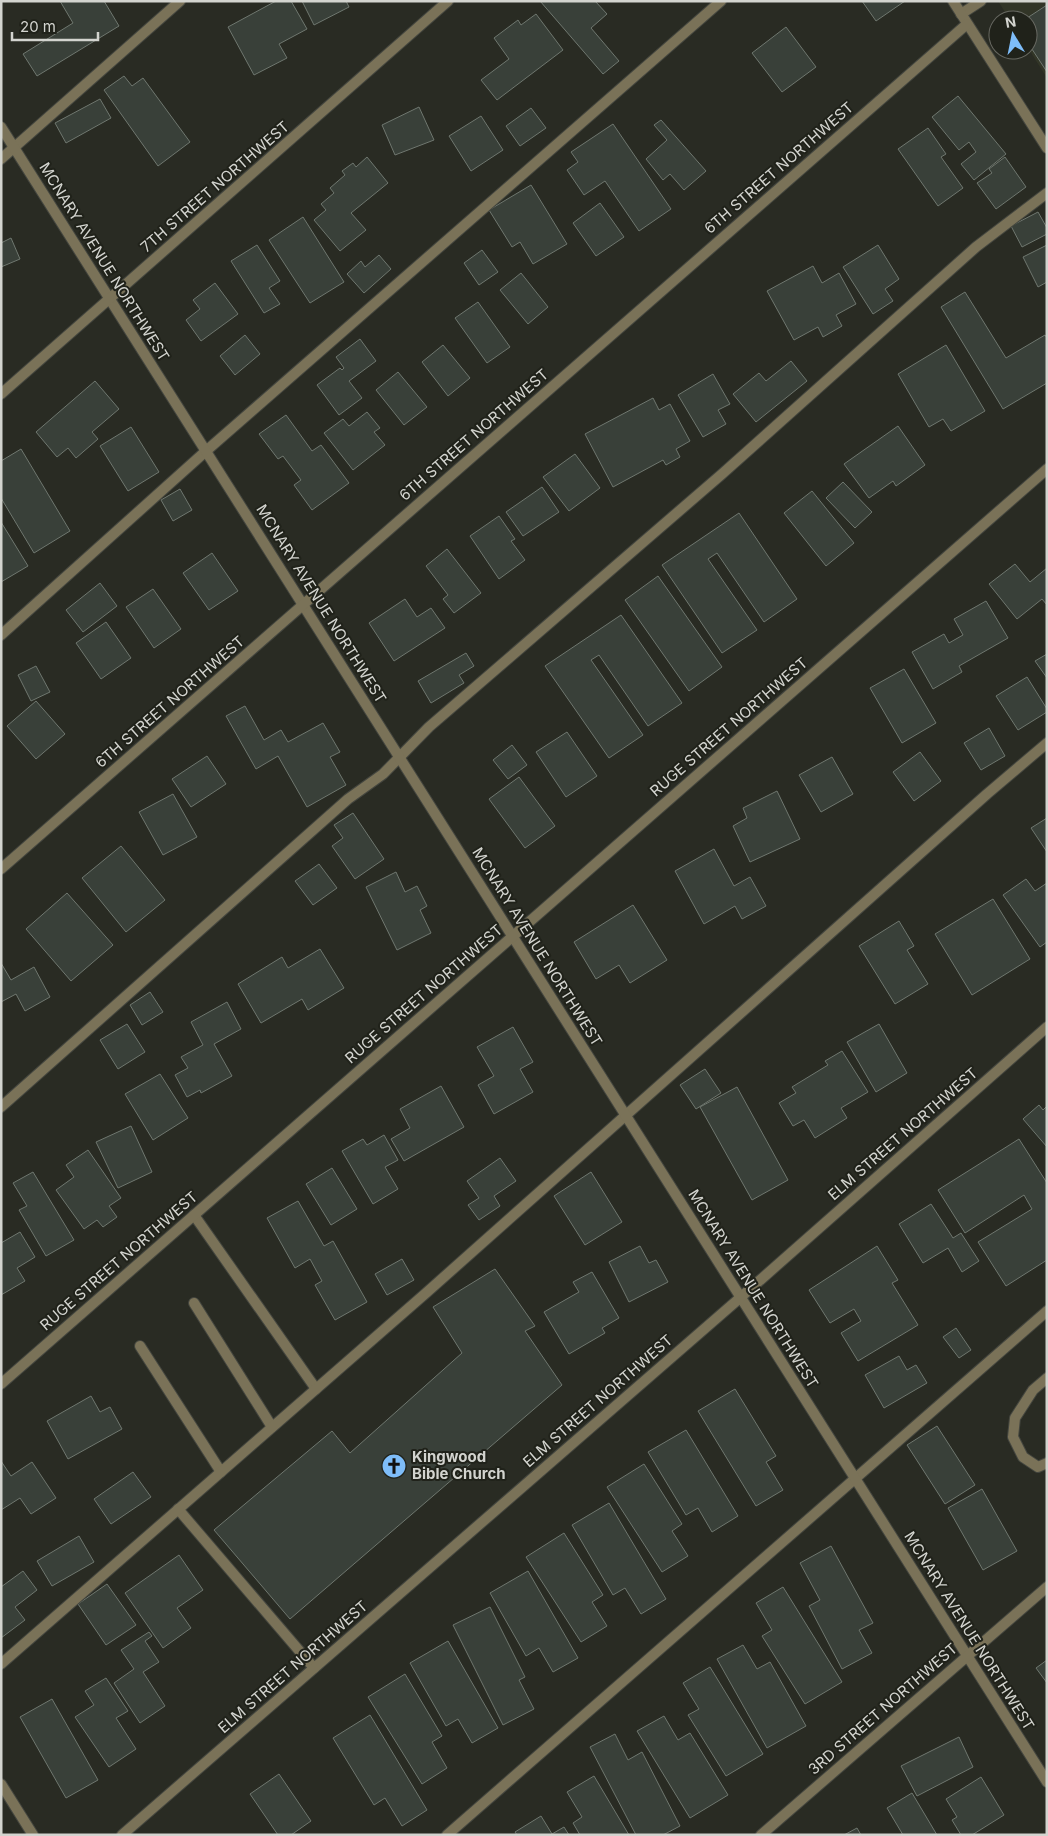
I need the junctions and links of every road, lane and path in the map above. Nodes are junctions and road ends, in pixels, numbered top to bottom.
1 (180, 1) edge
2 (448, 1) edge
3 (722, 1) edge
4 (953, 1) edge
5 (981, 1) edge
6 (961, 14) junction
7 (967, 24) junction
8 (1, 127) edge
9 (14, 148) junction
10 (1047, 148) edge
11 (1, 159) edge
12 (1047, 193) edge
13 (110, 299) junction
14 (1, 394) edge
15 (206, 451) junction
16 (1047, 469) edge
17 (303, 605) junction
18 (1, 635) edge
19 (1047, 743) edge
20 (399, 756) junction
21 (1, 868) edge
22 (512, 936) junction
23 (1047, 1027) edge
24 (1, 1107) edge
25 (626, 1116) junction
26 (194, 1215) junction
27 (741, 1298) junction
28 (194, 1303) dead end
29 (1047, 1311) edge
30 (140, 1346) dead end
31 (1047, 1378) edge
32 (1, 1384) edge
33 (316, 1389) junction
34 (272, 1427) junction
35 (1047, 1463) edge
36 (221, 1472) junction
37 (854, 1478) junction
38 (178, 1509) junction
39 (1047, 1587) edge
40 (967, 1656) junction
41 (1, 1664) edge
42 (314, 1668) junction
43 (1047, 1782) edge
44 (1, 1784) edge
45 (33, 1835) edge
46 (122, 1835) edge
47 (447, 1835) edge
48 (761, 1835) edge

1 - 9 street
2 - 13 street, 7TH STREET NORTHWEST
3 - 15 street
4 - 6 street
5 - 6 street
6 - 7 street
7 - 10 street
7 - 17 street, 6TH STREET NORTHWEST
8 - 9 street, MCNARY AVENUE NORTHWEST
9 - 11 street
9 - 13 street, MCNARY AVENUE NORTHWEST
12 - 20 street
13 - 14 street, 7TH STREET NORTHWEST
13 - 15 street, MCNARY AVENUE NORTHWEST
15 - 17 street, MCNARY AVENUE NORTHWEST
15 - 18 street
16 - 22 street, RUGE STREET NORTHWEST
17 - 20 street, MCNARY AVENUE NORTHWEST
17 - 21 street, 6TH STREET NORTHWEST
19 - 25 street
20 - 22 street, MCNARY AVENUE NORTHWEST
20 - 24 street
22 - 25 street, MCNARY AVENUE NORTHWEST
22 - 26 street, RUGE STREET NORTHWEST
23 - 27 street, ELM STREET NORTHWEST
25 - 27 street, MCNARY AVENUE NORTHWEST
25 - 33 street
26 - 32 street, RUGE STREET NORTHWEST
26 - 33 street
27 - 37 street, MCNARY AVENUE NORTHWEST
27 - 42 street, ELM STREET NORTHWEST
28 - 34 street
29 - 37 street
30 - 36 street
31 - 35 street
33 - 34 street
34 - 36 street
36 - 38 street
37 - 40 street, MCNARY AVENUE NORTHWEST
37 - 47 street
38 - 41 street
38 - 42 street
39 - 40 street, 3RD STREET NORTHWEST
40 - 43 street, MCNARY AVENUE NORTHWEST
40 - 48 street, 3RD STREET NORTHWEST
42 - 46 street, ELM STREET NORTHWEST
44 - 45 street

